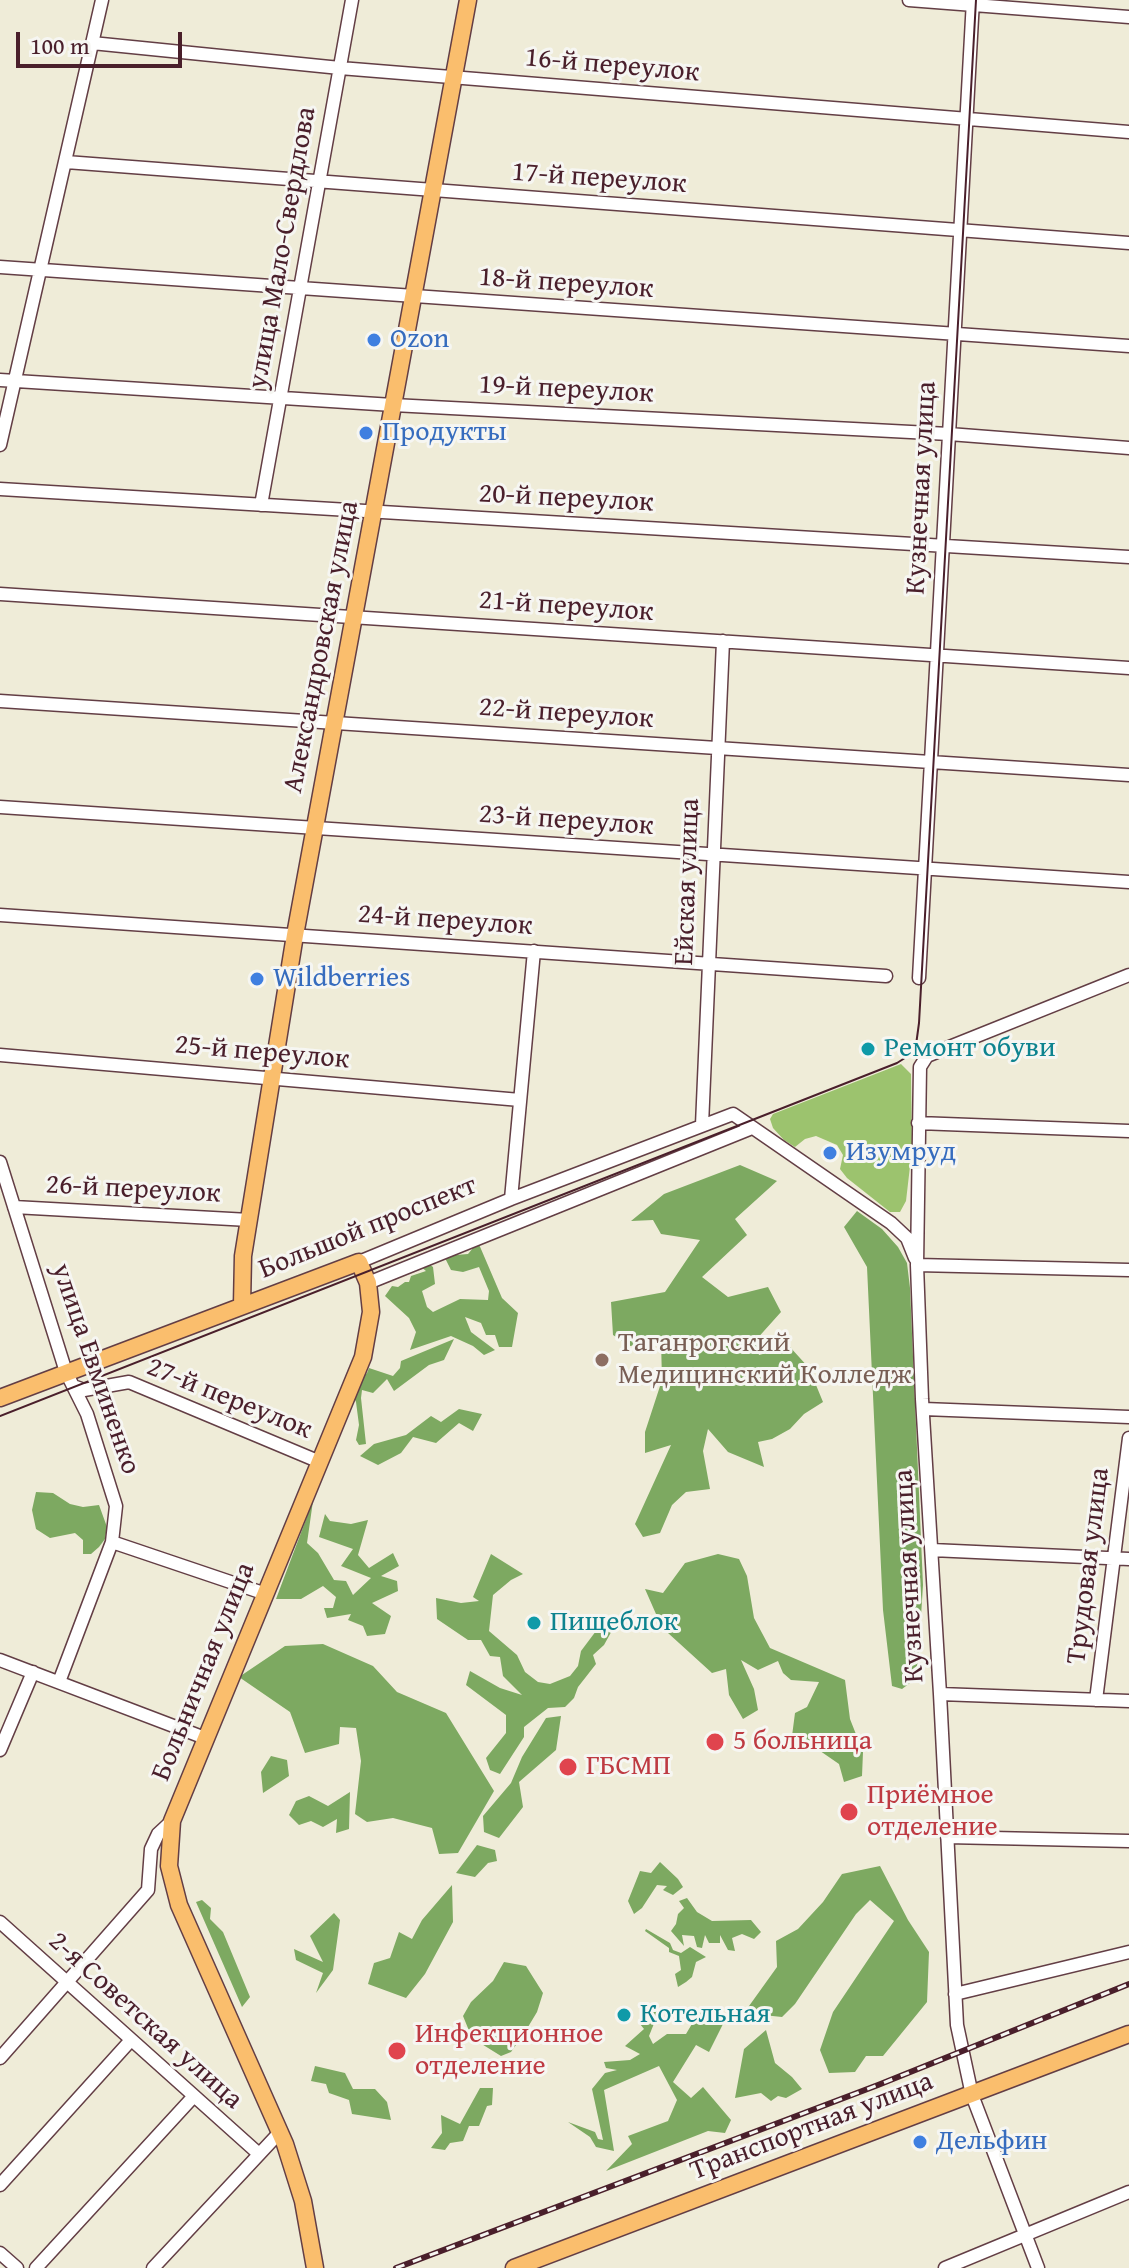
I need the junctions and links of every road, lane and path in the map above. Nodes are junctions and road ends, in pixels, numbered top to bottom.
1 (102, 0) edge
2 (352, 0) edge
3 (468, 0) edge
4 (909, 0) edge
5 (973, 2) edge
6 (1129, 17) edge
7 (92, 43) junction
8 (340, 68) junction
9 (454, 76) junction
10 (967, 121) junction
11 (1129, 132) edge
12 (66, 162) junction
13 (319, 181) junction
14 (433, 190) junction
15 (961, 230) junction
16 (1129, 243) edge
17 (0, 267) edge
18 (41, 270) junction
19 (300, 289) junction
20 (413, 298) junction
21 (955, 333) junction
22 (1129, 346) edge
23 (0, 380) edge
24 (15, 381) junction
25 (280, 398) junction
26 (393, 405) junction
27 (949, 434) junction
28 (0, 445) edge
29 (1129, 448) edge
30 (0, 489) edge
31 (261, 505) junction
32 (373, 512) junction
33 (943, 544) junction
34 (1129, 557) edge
35 (0, 594) edge
36 (353, 617) junction
37 (723, 641) junction
38 (936, 656) junction
39 (1129, 668) edge
40 (0, 701) edge
41 (334, 723) junction
42 (718, 748) junction
43 (931, 762) junction
44 (1129, 775) edge
45 (0, 807) edge
46 (314, 828) junction
47 (714, 854) junction
48 (925, 868) junction
49 (1129, 882) edge
50 (0, 915) edge
51 (295, 935) junction
52 (534, 951) junction
53 (709, 963) junction
54 (886, 976) dead end
55 (919, 978) dead end
56 (1127, 978) edge
57 (0, 1055) edge
58 (272, 1078) junction
59 (520, 1100) junction
60 (918, 1123) junction
61 (702, 1125) junction
62 (752, 1128) junction
63 (1129, 1131) edge
64 (0, 1162) edge
65 (511, 1199) junction
66 (14, 1207) junction
67 (919, 1208) junction
68 (249, 1220) junction
69 (891, 1223) junction
70 (359, 1262) junction
71 (917, 1265) junction
72 (1129, 1270) edge
73 (368, 1283) junction
74 (242, 1305) junction
75 (69, 1379) junction
76 (0, 1398) edge
77 (924, 1409) junction
78 (1129, 1417) edge
79 (1129, 1438) edge
80 (320, 1462) junction
81 (112, 1542) junction
82 (932, 1550) junction
83 (1114, 1559) junction
84 (1129, 1559) edge
85 (263, 1593) junction
86 (0, 1660) edge
87 (33, 1672) junction
88 (59, 1682) junction
89 (940, 1694) junction
90 (1096, 1700) junction
91 (1129, 1701) edge
92 (205, 1738) junction
93 (0, 1750) edge
94 (172, 1821) junction
95 (947, 1837) junction
96 (1129, 1841) edge
97 (3, 1930) edge
98 (1129, 1952) edge
99 (68, 1983) junction
100 (955, 1994) junction
101 (1129, 2034) edge
102 (131, 2040) junction
103 (0, 2058) edge
104 (972, 2095) junction
105 (194, 2096) junction
106 (280, 2132) junction
107 (259, 2154) junction
108 (0, 2185) edge
109 (1129, 2192) edge
110 (1025, 2233) junction
111 (0, 2253) edge
112 (17, 2268) edge
113 (36, 2268) edge
114 (153, 2268) edge
115 (315, 2268) edge
116 (514, 2268) edge
117 (945, 2268) edge
118 (1038, 2268) edge

1 - 7 street
2 - 8 street, улица Мало-Свердлова
3 - 9 main road, Александровская улица
4 - 5 street
5 - 6 street
5 - 10 street, Кузнечная улица
7 - 8 street, 16-й переулок
7 - 12 street
8 - 9 street, 16-й переулок
8 - 13 street, улица Мало-Свердлова
9 - 10 street, 16-й переулок
9 - 14 main road, Александровская улица
10 - 11 street, 16-й переулок
10 - 15 street, Кузнечная улица
12 - 13 street, 17-й переулок
12 - 18 street
13 - 14 street, 17-й переулок
13 - 19 street, улица Мало-Свердлова
14 - 15 street, 17-й переулок
14 - 20 main road, Александровская улица
15 - 16 street, 17-й переулок
15 - 21 street, Кузнечная улица
17 - 18 street, 18-й переулок
18 - 19 street, 18-й переулок
18 - 24 street
19 - 20 street, 18-й переулок
19 - 25 street, улица Мало-Свердлова
20 - 21 street, 18-й переулок
20 - 26 main road, Александровская улица
21 - 22 street, 18-й переулок
21 - 27 street, Кузнечная улица
23 - 24 street, 19-й переулок
24 - 25 street, 19-й переулок
24 - 28 street
25 - 26 street, 19-й переулок
25 - 31 street, улица Мало-Свердлова
26 - 27 street, 19-й переулок
26 - 32 main road, Александровская улица
27 - 29 street, 19-й переулок
27 - 33 street, Кузнечная улица
30 - 31 street, 20-й переулок
31 - 32 street, 20-й переулок
32 - 33 street, 20-й переулок
32 - 36 main road, Александровская улица
33 - 34 street, 20-й переулок
33 - 38 street, Кузнечная улица
35 - 36 street, 21-й переулок
36 - 37 street, 21-й переулок
36 - 41 main road, Александровская улица
37 - 38 street, 21-й переулок
37 - 42 street, Ейская улица
38 - 39 street, 21-й переулок
38 - 43 street, Кузнечная улица
40 - 41 street, 22-й переулок
41 - 42 street, 22-й переулок
41 - 46 main road, Александровская улица
42 - 43 street, 22-й переулок
42 - 47 street, Ейская улица
43 - 44 street, 22-й переулок
43 - 48 street, Кузнечная улица
45 - 46 street, 23-й переулок
46 - 47 street, 23-й переулок
46 - 51 main road, Александровская улица
47 - 48 street, 23-й переулок
47 - 53 street, Ейская улица
48 - 49 street, 23-й переулок
48 - 55 street, Кузнечная улица
50 - 51 street, 24-й переулок
51 - 52 street, 24-й переулок
51 - 58 main road, Александровская улица
52 - 53 street, 24-й переулок
52 - 59 street
53 - 54 street, 24-й переулок
53 - 61 street, Ейская улица
56 - 60 street, Кузнечная улица
57 - 58 street, 25-й переулок
58 - 59 street, 25-й переулок
58 - 68 main road, Александровская улица
59 - 65 street
60 - 63 street
60 - 67 street, Кузнечная улица
61 - 62 street, Большой проспект
61 - 65 street, Большой проспект
62 - 69 street, Большой проспект
62 - 73 street, Большой проспект
64 - 66 street, улица Евминенко
65 - 70 street, Большой проспект
66 - 68 street, 26-й переулок
66 - 75 street, улица Евминенко
67 - 69 street
67 - 71 street, Кузнечная улица
68 - 74 main road, Александровская улица
69 - 71 street, Большой проспект
70 - 73 main road, Больничная улица
70 - 74 main road, Большой проспект
71 - 72 street
71 - 77 street, Кузнечная улица
73 - 80 main road, Больничная улица
74 - 75 main road, Большой проспект
75 - 76 main road, Большой проспект
75 - 80 street, 27-й переулок
75 - 81 street, улица Евминенко
77 - 78 street
77 - 82 street, Кузнечная улица
79 - 83 street, Трудовая улица
80 - 85 main road, Больничная улица
81 - 85 street
81 - 88 street, улица Евминенко
82 - 83 street
82 - 89 street, Кузнечная улица
83 - 84 street
83 - 90 street, Трудовая улица
85 - 92 main road, Больничная улица
86 - 87 street
87 - 88 street
87 - 93 street
88 - 92 street
89 - 90 street
89 - 95 street, Кузнечная улица
90 - 91 street
92 - 94 main road, Больничная улица
94 - 99 street, Больничная улица
94 - 106 main road
95 - 96 street
95 - 100 street, Кузнечная улица
97 - 99 street, 2-я Советская улица
98 - 100 street
99 - 102 street, 2-я Советская улица
99 - 103 street, Больничная улица
100 - 104 street, Кузнечная улица
101 - 104 main road, Транспортная улица
102 - 105 street, 2-я Советская улица
102 - 108 street
104 - 110 street, Кузнечная улица
104 - 116 main road, Транспортная улица
105 - 107 street, 2-я Советская улица
105 - 113 street
106 - 107 street
106 - 115 main road
107 - 114 street
109 - 110 street
110 - 117 street
110 - 118 street, Кузнечная улица
111 - 112 street

